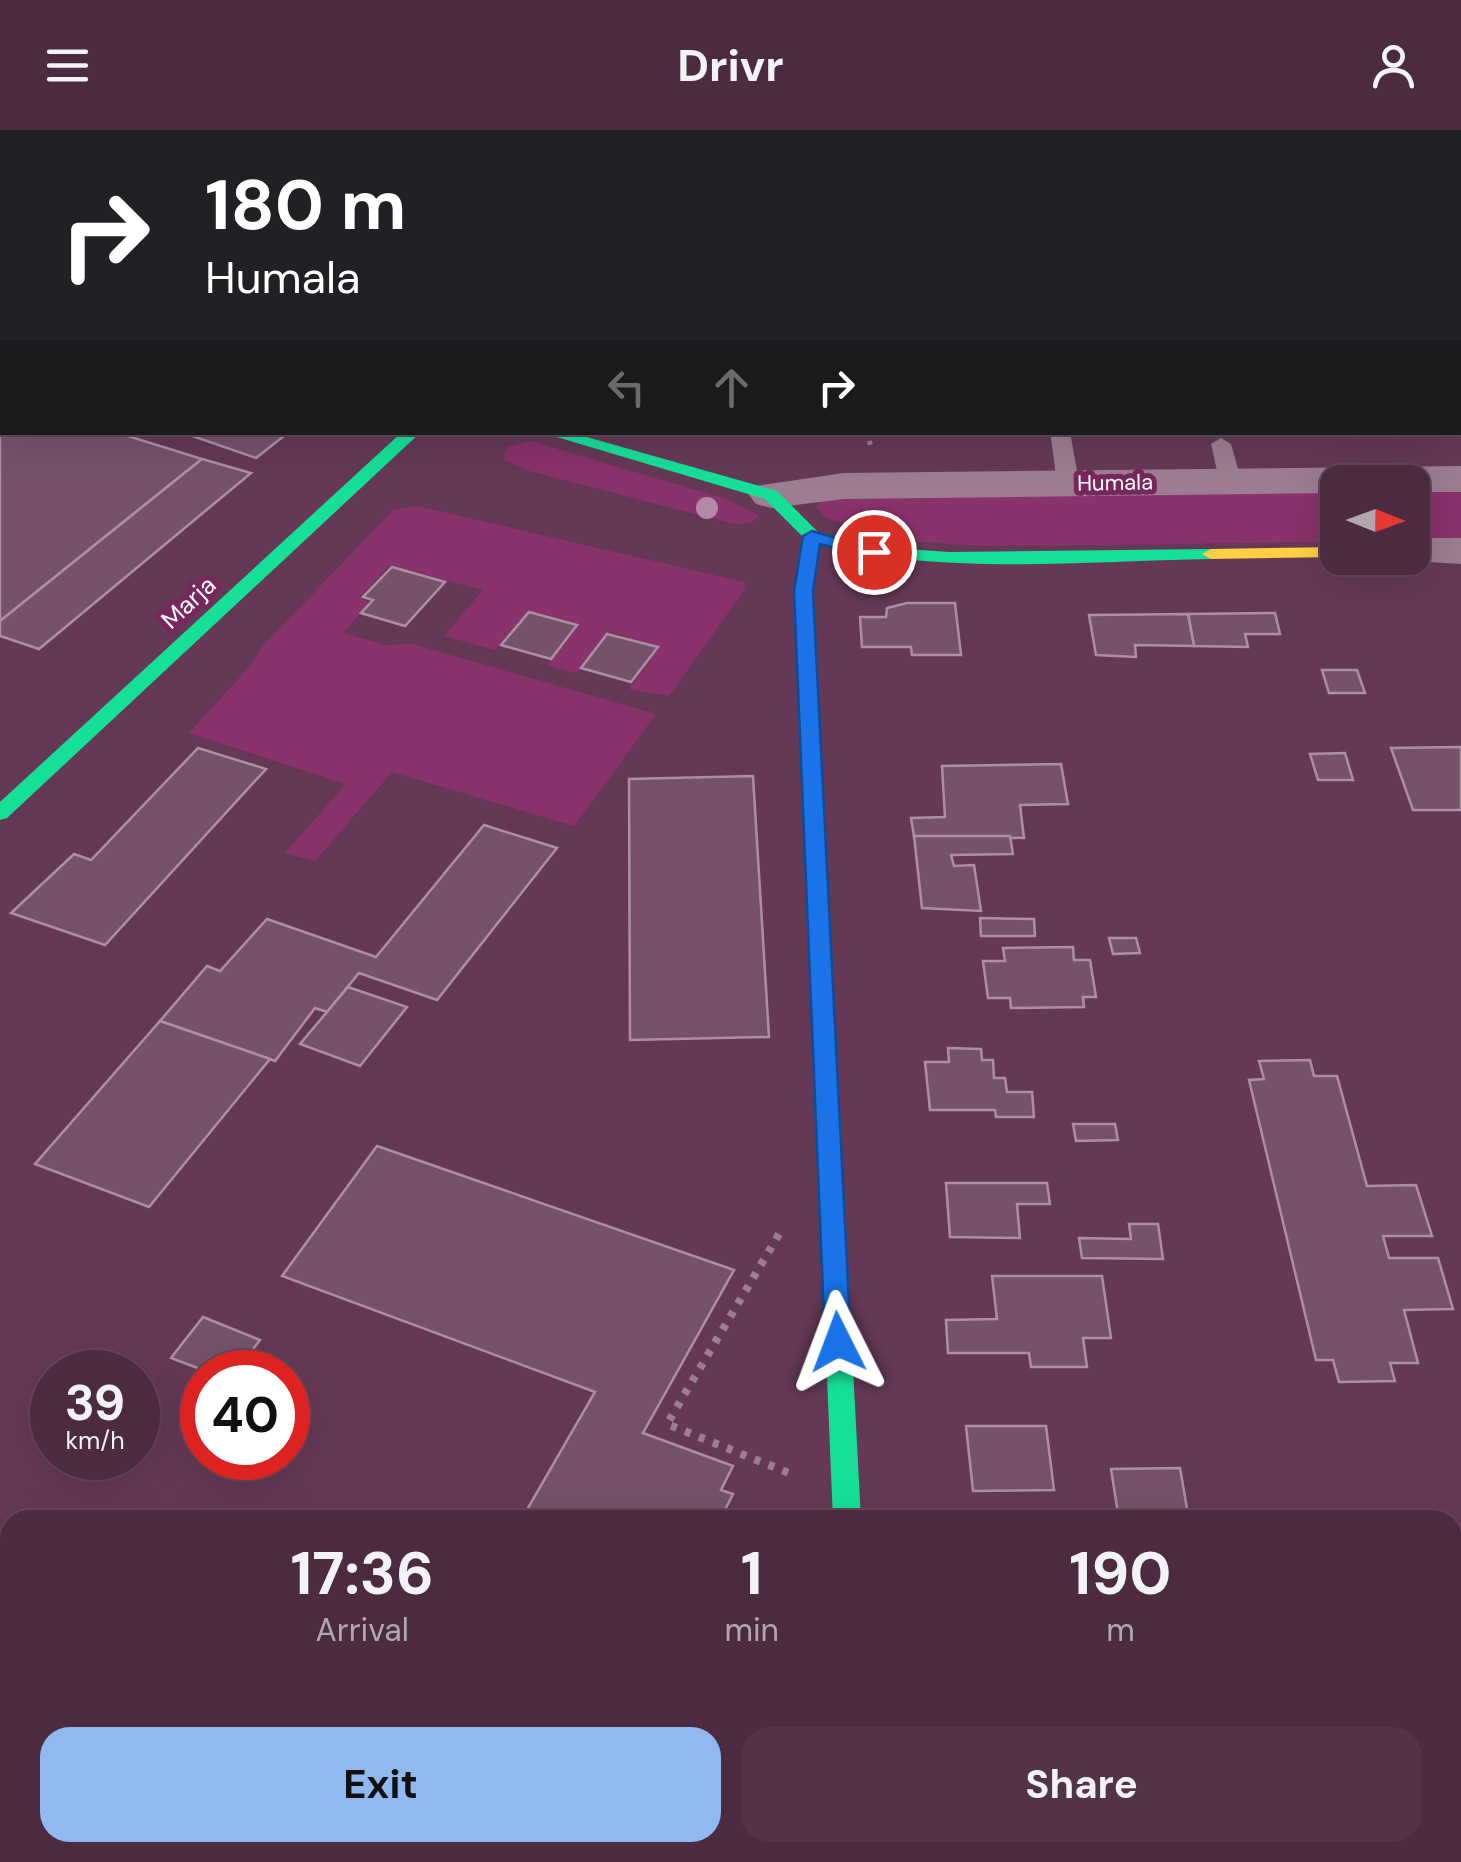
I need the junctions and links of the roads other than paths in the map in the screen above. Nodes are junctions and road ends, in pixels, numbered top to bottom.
1 (410, 435) edge
2 (559, 435) edge
3 (1060, 435) edge
4 (1461, 479) edge
5 (1068, 482) junction
6 (770, 495) junction
7 (812, 536) junction
8 (1430, 551) edge
9 (1461, 551) edge
10 (1320, 552) edge
11 (0, 813) edge
12 (846, 1510) edge

1 - 11 street, Marja
2 - 6 street, Humala
3 - 5 lane
4 - 5 street, Humala
5 - 6 street, Humala
6 - 7 street, Humala
7 - 10 street, Humala
7 - 12 street
8 - 9 street

